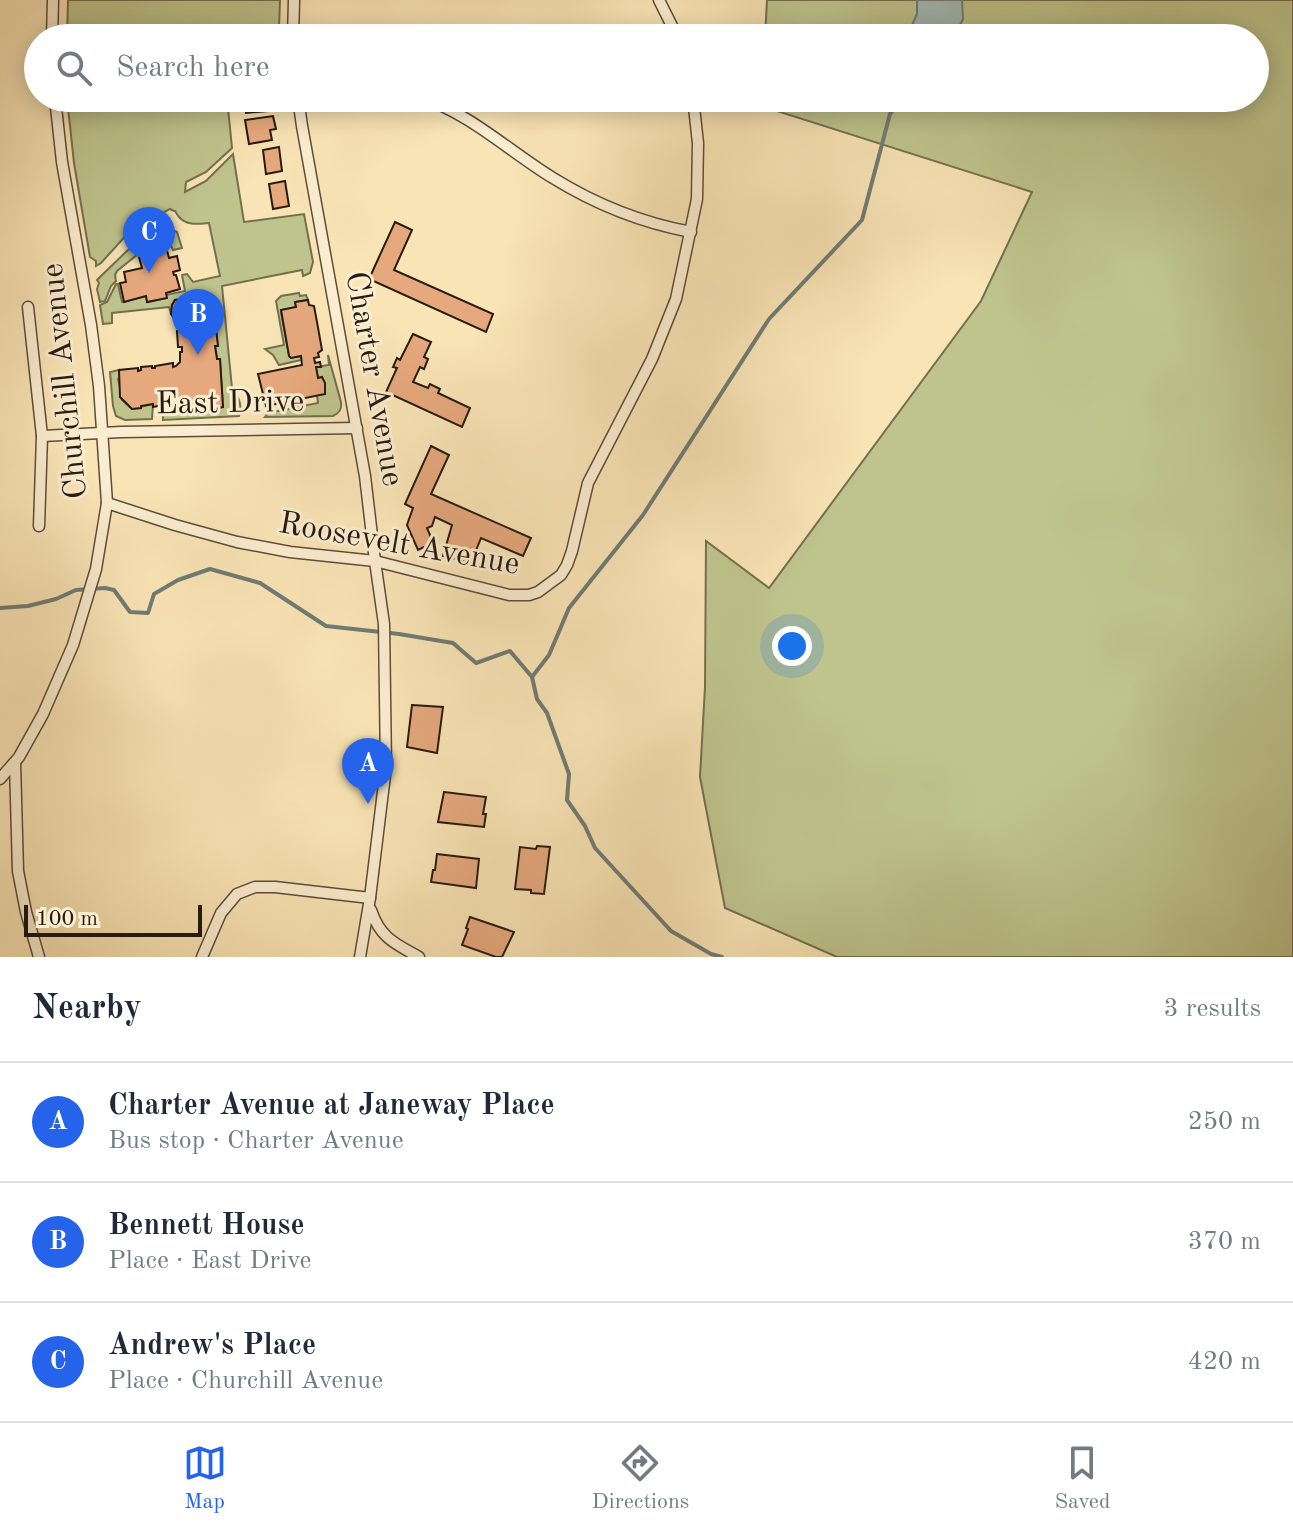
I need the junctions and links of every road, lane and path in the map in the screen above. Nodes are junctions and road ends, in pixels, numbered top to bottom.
1 (53, 0) edge
2 (294, 0) edge
3 (659, 0) edge
4 (52, 24) edge
5 (293, 24) edge
6 (671, 24) edge
7 (57, 112) edge
8 (300, 112) edge
9 (451, 112) edge
10 (695, 112) edge
11 (691, 232) junction
12 (28, 307) dead end
13 (357, 428) junction
14 (104, 433) junction
15 (42, 436) junction
16 (107, 503) junction
17 (39, 526) dead end
18 (375, 561) junction
19 (15, 763) junction
20 (0, 779) edge
21 (370, 898) junction
22 (39, 957) edge
23 (202, 957) edge
24 (360, 957) edge
25 (418, 957) edge

1 - 4 street
2 - 5 street
3 - 6 street
7 - 14 street, Churchill Avenue
8 - 13 street, Charter Avenue
9 - 11 street
10 - 11 street, Roosevelt Avenue
11 - 18 street, Roosevelt Avenue
12 - 15 street
13 - 14 street, East Drive
13 - 18 street, Charter Avenue
14 - 15 street, East Drive
14 - 16 street, Churchill Avenue
15 - 17 street
16 - 18 street, Roosevelt Avenue
16 - 19 street, Churchill Avenue
18 - 21 street, Charter Avenue
19 - 20 street, Churchill Avenue
19 - 22 street
21 - 23 street
21 - 24 street, Charter Avenue
21 - 25 street

